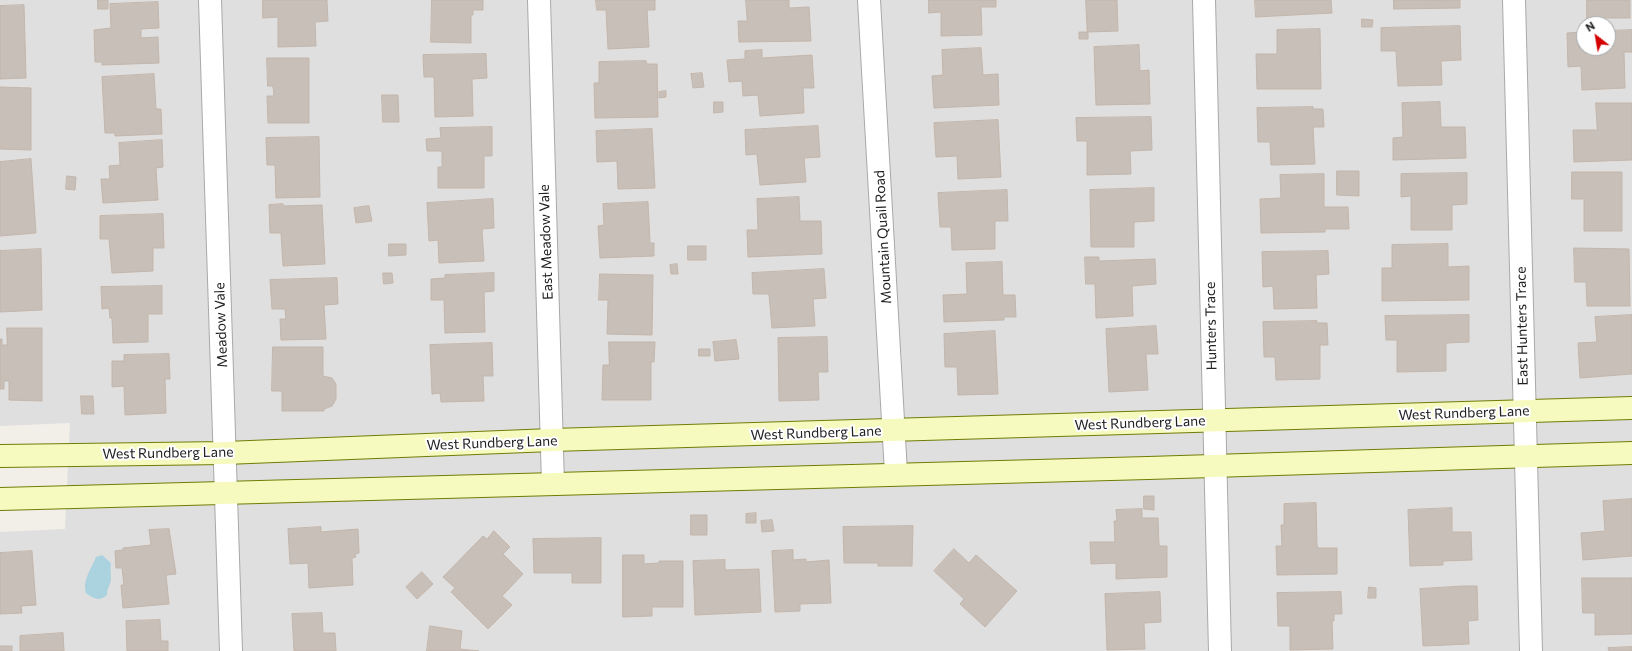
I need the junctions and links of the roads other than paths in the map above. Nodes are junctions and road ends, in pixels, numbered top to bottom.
1 (210, 0) edge
2 (539, 0) edge
3 (869, 0) edge
4 (1204, 0) edge
5 (1514, 0) edge
6 (1632, 408) edge
7 (1524, 412) junction
8 (1214, 421) junction
9 (894, 430) junction
10 (552, 440) junction
11 (225, 453) junction
12 (1632, 453) edge
13 (1525, 455) junction
14 (0, 456) edge
15 (1215, 465) junction
16 (896, 473) junction
17 (553, 484) junction
18 (227, 494) junction
19 (0, 499) edge
20 (231, 651) edge
21 (1220, 651) edge
22 (1531, 651) edge

1 - 11 street, Meadow Vale
2 - 10 street, East Meadow Vale
3 - 9 street, Mountain Quail Road
4 - 8 street, Hunters Trace
5 - 7 street, East Hunters Trace
6 - 7 main road, West Rundberg Lane
7 - 8 main road, West Rundberg Lane
7 - 13 street, East Hunters Trace
8 - 9 main road, West Rundberg Lane
8 - 15 street, Hunters Trace
9 - 10 main road, West Rundberg Lane
9 - 16 street, Mountain Quail Road
10 - 11 main road, West Rundberg Lane
10 - 17 street, East Meadow Vale
11 - 14 main road, West Rundberg Lane
11 - 18 street, Meadow Vale
12 - 13 main road
13 - 15 main road
13 - 22 street, East Hunters Trace
15 - 16 main road
15 - 21 street, Hunters Trace
16 - 17 main road
17 - 18 main road
18 - 19 main road
18 - 20 street, Meadow Vale

